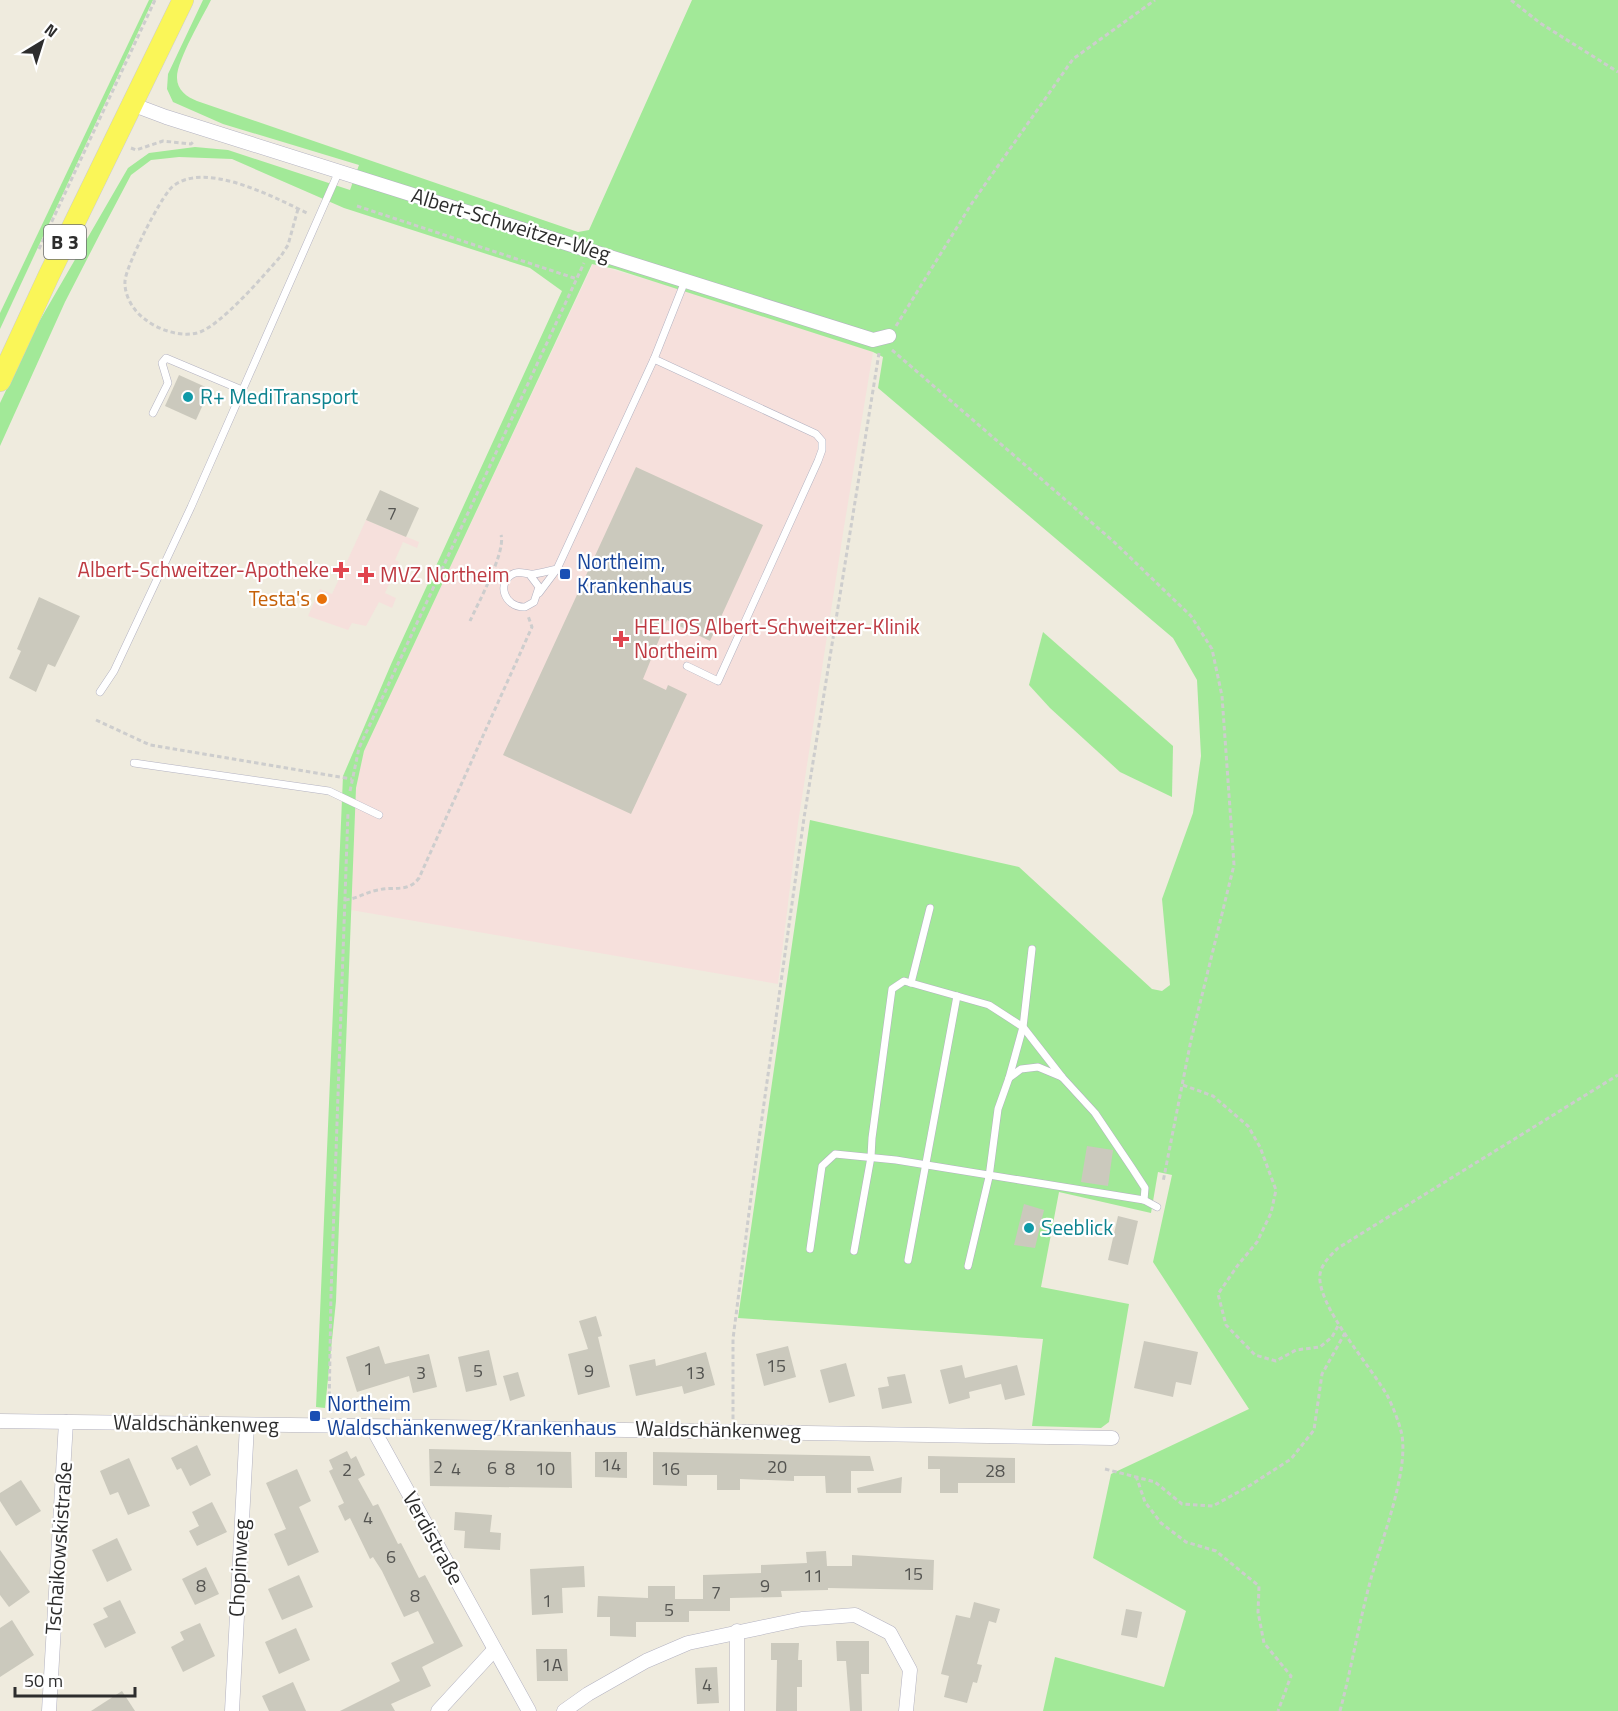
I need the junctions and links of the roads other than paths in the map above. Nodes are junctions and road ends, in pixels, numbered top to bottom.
1 (183, 0) edge
2 (134, 105) junction
3 (339, 171) junction
4 (685, 281) junction
5 (889, 336) road end
6 (654, 359) junction
7 (0, 381) edge
8 (242, 390) junction
9 (153, 413) dead end
10 (557, 569) junction
11 (530, 575) junction
12 (538, 593) junction
13 (687, 666) dead end
14 (100, 692) dead end
15 (134, 763) dead end
16 (379, 814) dead end
17 (930, 908) dead end
18 (1032, 949) dead end
19 (911, 983) junction
20 (957, 996) junction
21 (1023, 1027) junction
22 (1062, 1077) junction
23 (1008, 1078) junction
24 (871, 1157) junction
25 (926, 1165) junction
26 (989, 1177) junction
27 (1144, 1200) junction
28 (1157, 1207) dead end
29 (810, 1249) dead end
30 (854, 1251) dead end
31 (908, 1260) dead end
32 (968, 1266) dead end
33 (0, 1421) edge
34 (66, 1422) junction
35 (247, 1425) junction
36 (372, 1427) junction
37 (1112, 1438) dead end
38 (737, 1632) junction
39 (494, 1650) junction
40 (48, 1711) edge
41 (232, 1711) edge
42 (438, 1711) edge
43 (529, 1711) edge
44 (564, 1711) edge
45 (737, 1711) edge
46 (906, 1711) edge

1 - 2 main road, B 3
2 - 3 street, Albert-Schweitzer-Weg
2 - 7 main road, B 3
3 - 4 street, Albert-Schweitzer-Weg
3 - 8 lane
4 - 5 street, Albert-Schweitzer-Weg
4 - 6 lane
6 - 10 lane
6 - 13 lane
8 - 9 lane
8 - 14 lane
10 - 11 lane
10 - 12 lane
11 - 12 lane
11 - 12 lane
15 - 16 lane
17 - 19 lane
18 - 21 lane
19 - 20 lane
19 - 24 lane
20 - 21 lane
20 - 25 lane
21 - 22 lane
21 - 23 lane
22 - 23 lane
22 - 27 lane
23 - 26 lane
24 - 25 lane
24 - 29 lane
24 - 30 lane
25 - 26 lane
25 - 31 lane
26 - 27 lane
26 - 32 lane
27 - 28 lane
33 - 34 street, Waldschänkenweg
34 - 35 street, Waldschänkenweg
34 - 40 street, Tschaikowskistraße
35 - 36 street, Waldschänkenweg
35 - 41 street, Chopinweg
36 - 37 street, Waldschänkenweg
36 - 39 street, Verdistraße
38 - 44 street
38 - 45 street
38 - 46 street
39 - 42 street
39 - 43 street, Verdistraße

